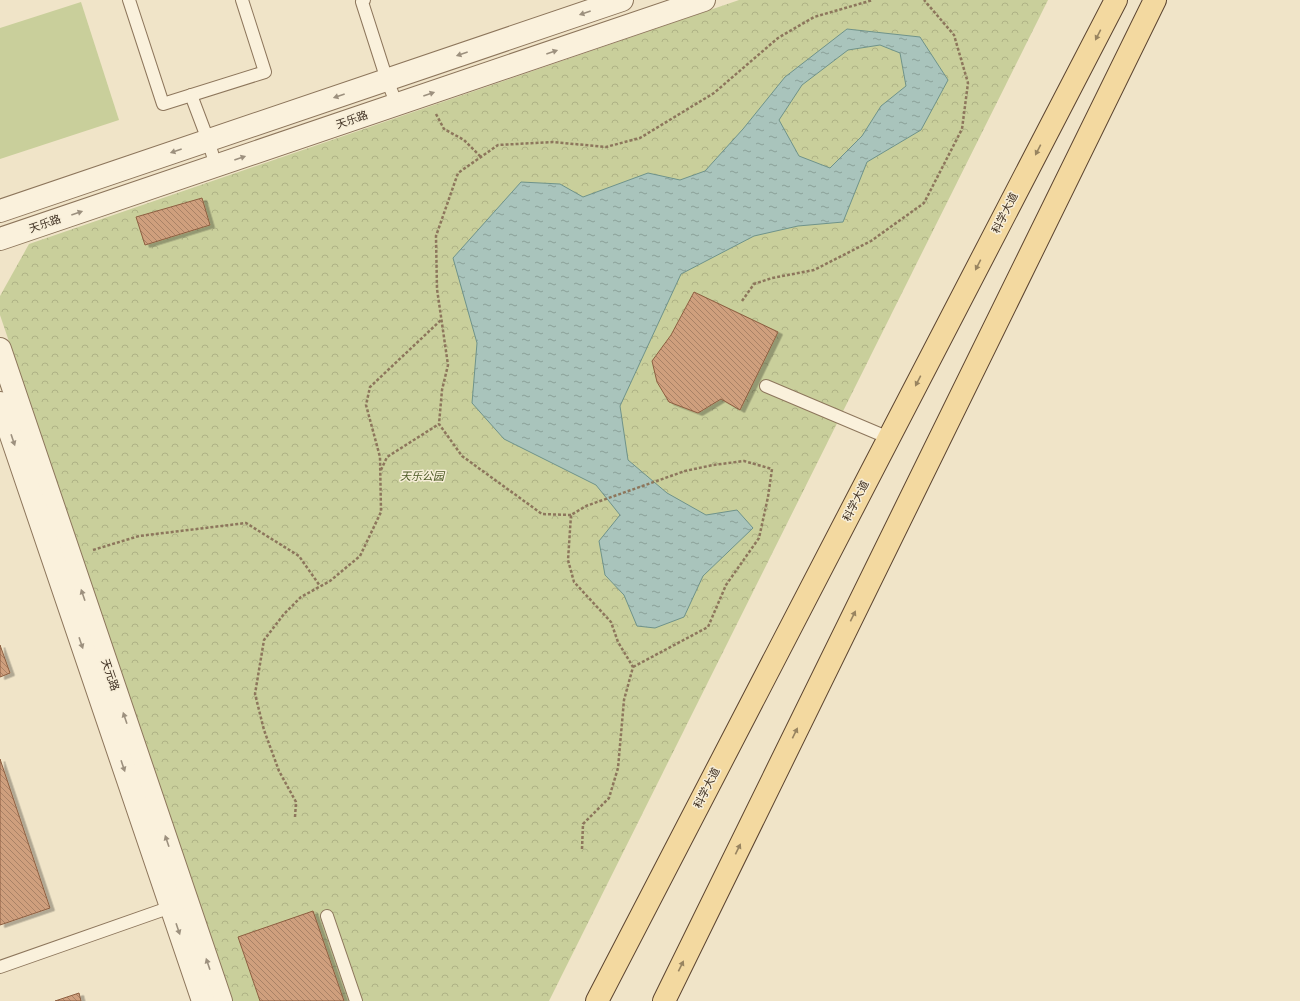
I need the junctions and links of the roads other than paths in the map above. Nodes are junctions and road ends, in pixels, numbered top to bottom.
1 (129, 0) edge
2 (242, 0) edge
3 (622, 0) edge
4 (704, 0) edge
5 (1116, 0) edge
6 (1155, 0) edge
7 (362, 1) edge
8 (387, 80) junction
9 (191, 95) junction
10 (397, 105) junction
11 (208, 140) junction
12 (216, 166) junction
13 (0, 211) edge
14 (0, 240) edge
15 (0, 349) edge
16 (766, 386) dead end
17 (0, 403) edge
18 (889, 438) junction
19 (171, 907) junction
20 (327, 916) dead end
21 (0, 966) edge
22 (203, 1001) edge
23 (221, 1001) edge
24 (356, 1001) edge
25 (597, 1001) edge
26 (664, 1001) edge

1 - 9 lane
2 - 9 lane
3 -> 8 street
10 -> 4 street, 天乐路
5 -> 18 main road, 科学大道
26 -> 6 main road
7 - 8 lane
8 - 10 lane
8 -> 11 street
9 - 11 lane
12 -> 10 street, 天乐路
11 - 12 lane
11 -> 13 street
14 -> 12 street, 天乐路
23 -> 15 street, 天元路
16 - 18 lane
17 -> 19 street, 天元路
18 - 25 main road, 科学大道
19 - 21 lane
19 -> 22 street, 天元路
20 - 24 lane

